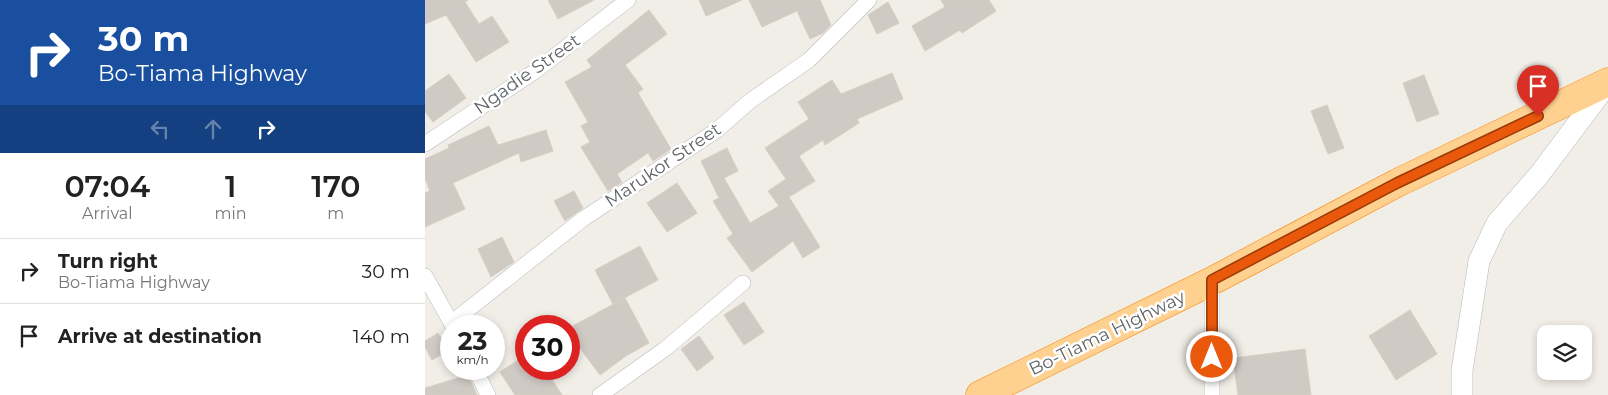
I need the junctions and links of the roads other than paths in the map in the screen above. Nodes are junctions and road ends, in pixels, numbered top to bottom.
1 (628, 0) edge
2 (869, 0) edge
3 (1608, 83) edge
4 (425, 144) edge
5 (425, 276) edge
6 (1212, 280) junction
7 (743, 283) dead end
8 (446, 315) edge
9 (464, 315) edge
10 (480, 380) edge
11 (488, 395) edge
12 (600, 395) edge
13 (980, 395) edge
14 (1212, 395) edge
15 (1462, 395) edge

1 - 4 street, Ngadie Street
2 - 9 street, Marukor Street
3 - 6 highway, Bo-Tiama Highway
3 - 15 street
5 - 8 street
6 - 13 highway, Bo-Tiama Highway
6 - 14 street
7 - 12 street
10 - 11 street

